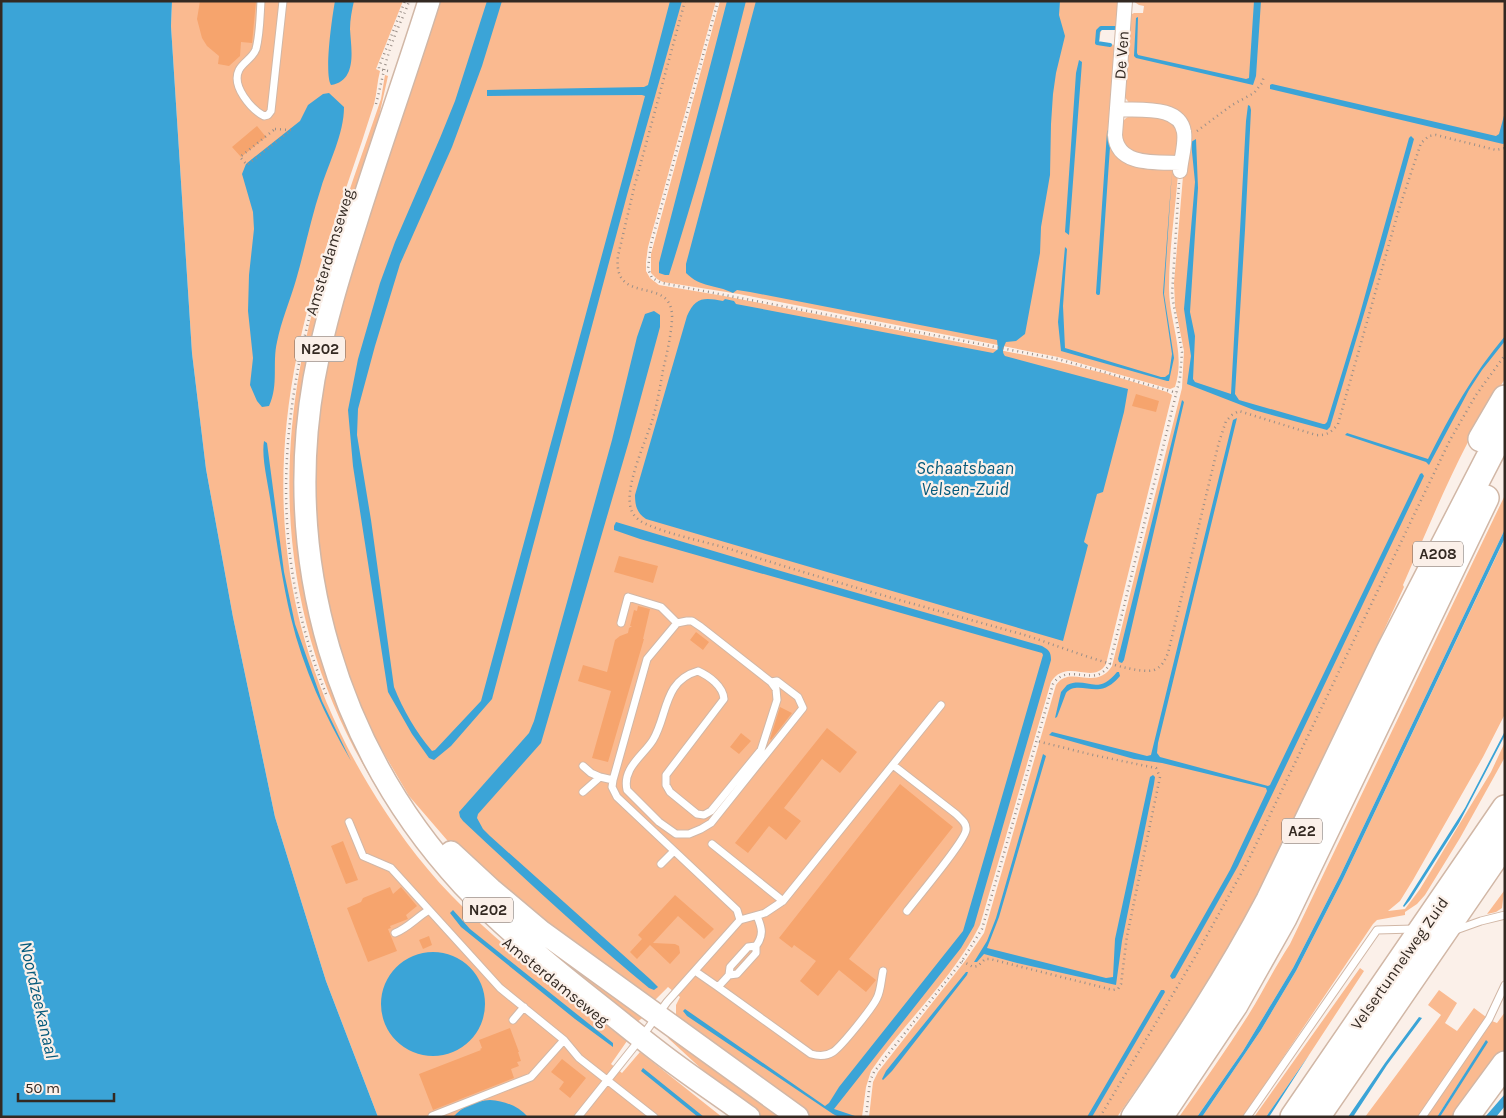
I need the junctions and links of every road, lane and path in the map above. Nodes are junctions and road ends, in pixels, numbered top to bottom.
1 (261, 1) edge
2 (282, 1) edge
3 (404, 1) edge
4 (409, 1) edge
5 (429, 1) edge
6 (685, 1) edge
7 (718, 1) edge
8 (1125, 1) edge
9 (384, 70) junction
10 (388, 71) dead end
11 (1264, 76) dead end
12 (1117, 109) junction
13 (374, 110) dead end
14 (291, 130) joint
15 (1184, 140) junction
16 (1505, 148) edge
17 (1180, 167) junction
18 (351, 180) dead end
19 (1505, 355) edge
20 (1176, 393) junction
21 (1505, 398) edge
22 (1505, 426) edge
23 (1505, 460) edge
24 (620, 623) dead end
25 (677, 623) junction
26 (1389, 651) junction
27 (1110, 663) junction
28 (771, 682) junction
29 (327, 698) dead end
30 (350, 705) junction
31 (941, 705) dead end
32 (1037, 741) junction
33 (893, 765) junction
34 (583, 766) dead end
35 (600, 777) junction
36 (613, 780) junction
37 (583, 792) dead end
38 (1505, 808) edge
39 (349, 822) dead end
40 (1505, 843) edge
41 (712, 844) dead end
42 (674, 851) junction
43 (661, 864) dead end
44 (783, 900) junction
45 (429, 910) junction
46 (907, 911) dead end
47 (1505, 915) edge
48 (757, 916) junction
49 (740, 920) junction
50 (1433, 931) junction
51 (395, 934) dead end
52 (962, 961) junction
53 (695, 971) junction
54 (883, 971) dead end
55 (1505, 985) edge
56 (718, 987) junction
57 (524, 1007) junction
58 (657, 1016) junction
59 (513, 1020) dead end
60 (641, 1038) junction
61 (564, 1040) junction
62 (1505, 1064) edge
63 (607, 1080) junction
64 (432, 1116) edge
65 (578, 1117) edge
66 (654, 1117) edge
67 (749, 1117) edge
68 (798, 1117) edge
69 (866, 1117) edge
70 (1100, 1117) edge
71 (1134, 1117) edge
72 (1160, 1117) edge
73 (1248, 1117) edge
74 (1293, 1117) edge
75 (1318, 1117) edge
76 (1422, 1117) edge
77 (1466, 1117) edge

1 - 2 lane
3 - 9 path
4 - 9 path
5 - 30 main road, Amsterdamseweg / N202
6 - 27 path
7 - 20 path
8 - 12 street, De Ven
9 - 10 path
9 - 13 path
11 - 15 path
12 - 15 street
12 - 17 street, De Ven
14 - 14 path
15 - 17 street
16 - 27 path
17 - 20 path
18 - 29 path, Amsterdamseweg
19 - 70 path
20 - 27 path
21 - 26 highway, A22
22 - 26 highway, A208
23 - 72 highway, A22
24 - 25 lane
25 - 28 lane
25 - 36 lane
26 - 71 highway, A22
27 - 32 path
28 - 28 lane
30 - 58 main road, Amsterdamseweg / N202
30 - 60 main road, Amsterdamseweg / N202
31 - 33 lane
32 - 52 path
32 - 52 path
33 - 44 lane
33 - 46 lane
34 - 35 lane
35 - 36 lane
35 - 37 lane
36 - 42 lane
38 - 50 highway, Velsertunnelweg Zuid
39 - 45 lane
40 - 50 highway, Velsertunnelweg Zuid
41 - 44 lane
42 - 43 lane
42 - 49 lane
44 - 48 lane
45 - 51 lane
45 - 57 lane
47 - 50 lane
48 - 49 lane
48 - 56 lane
49 - 53 lane
50 - 73 lane
50 - 74 highway, Velsertunnelweg Zuid
50 - 75 highway, Velsertunnelweg Zuid
52 - 69 path
53 - 56 lane
53 - 58 lane
54 - 56 lane
55 - 76 lane
57 - 59 lane
57 - 61 lane
58 - 60 lane
58 - 68 main road, Amsterdamseweg / N202
60 - 63 lane
60 - 67 main road, Amsterdamseweg / N202
61 - 63 lane
61 - 64 lane
62 - 77 highway
63 - 65 lane
63 - 66 lane

